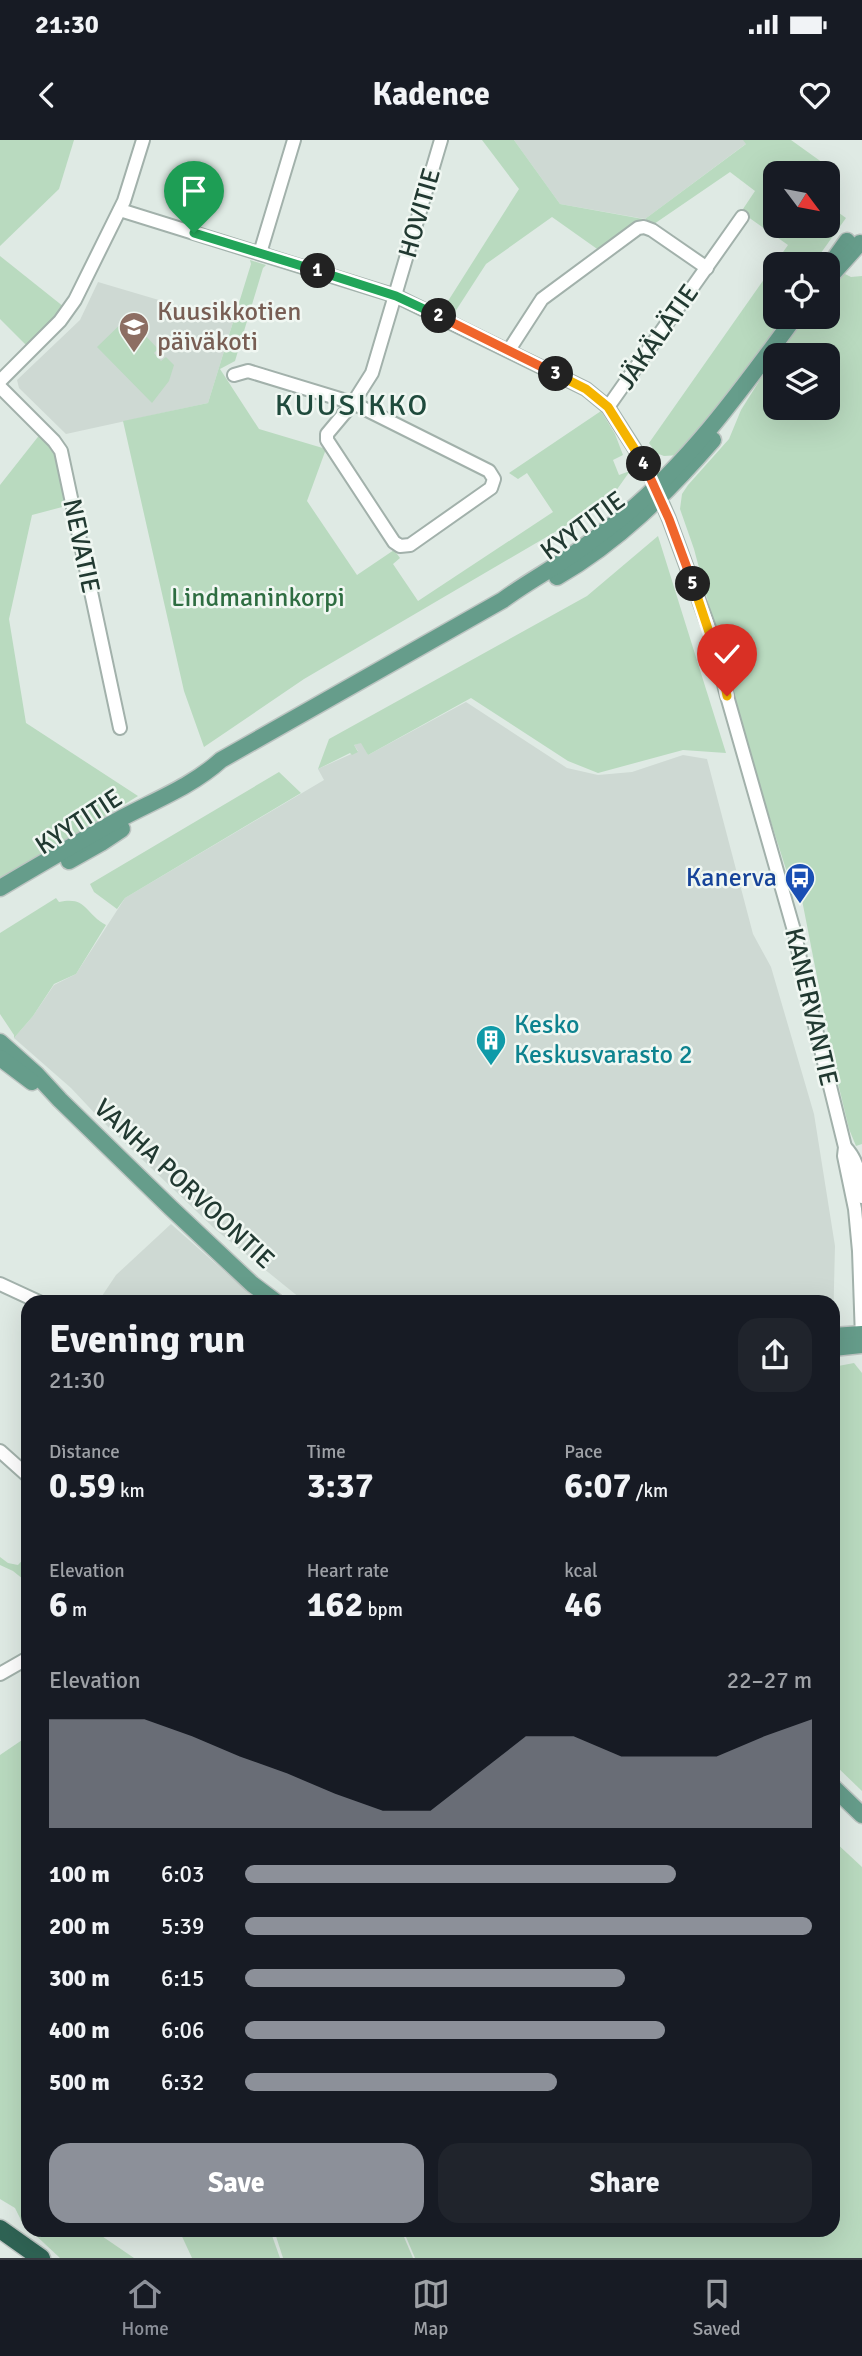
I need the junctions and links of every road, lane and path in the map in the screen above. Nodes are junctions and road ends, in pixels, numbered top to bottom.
1 (143, 140) edge
2 (294, 140) edge
3 (441, 140) edge
4 (120, 211) junction
5 (743, 217) dead end
6 (260, 253) junction
7 (840, 256) edge
8 (840, 261) edge
9 (707, 268) junction
10 (396, 296) junction
11 (786, 329) edge
12 (509, 350) junction
13 (234, 375) dead end
14 (0, 384) edge
15 (352, 403) junction
16 (608, 407) junction
17 (658, 492) junction
18 (120, 728) dead end
19 (147, 807) junction
20 (0, 888) edge
21 (0, 898) edge
22 (0, 1042) edge
23 (0, 1058) edge
24 (60, 1100) junction
25 (858, 1184) edge
26 (862, 1197) edge
27 (0, 1284) edge
28 (24, 1295) edge
29 (266, 1295) edge
30 (840, 1336) edge
31 (862, 1338) edge
32 (840, 1346) edge
33 (0, 1451) edge
34 (21, 1470) edge
35 (21, 1662) edge
36 (0, 1674) edge
37 (840, 1794) edge
38 (862, 1815) edge
39 (0, 2230) edge
40 (41, 2258) edge

1 - 4 street
2 - 6 street
3 - 10 street, HOVITIE
4 - 6 street
4 - 14 street
5 - 9 street, JÄKÄLÄTIE
6 - 10 street
7 - 8 main road
9 - 12 street, JÄKÄLÄTIE
9 - 16 street, JÄKÄLÄTIE
10 - 12 street
10 - 15 street, HOVITIE
11 - 17 main road, KYYTITIE
12 - 16 street
13 - 15 street
14 - 18 street, NEVATIE
15 - 15 street
16 - 17 street, KANERVANTIE
17 - 19 main road, KYYTITIE
17 - 25 street, KANERVANTIE
19 - 20 main road, KYYTITIE
19 - 21 main road, KYYTITIE
22 - 24 main road, VANHA PORVOONTIE
23 - 24 main road, VANHA PORVOONTIE
24 - 29 main road, VANHA PORVOONTIE
25 - 26 street, KANERVANTIE
25 - 31 street, KANERVANTIE
27 - 28 street
30 - 31 main road
31 - 32 main road
33 - 34 street
35 - 36 street
37 - 38 main road
39 - 40 highway

